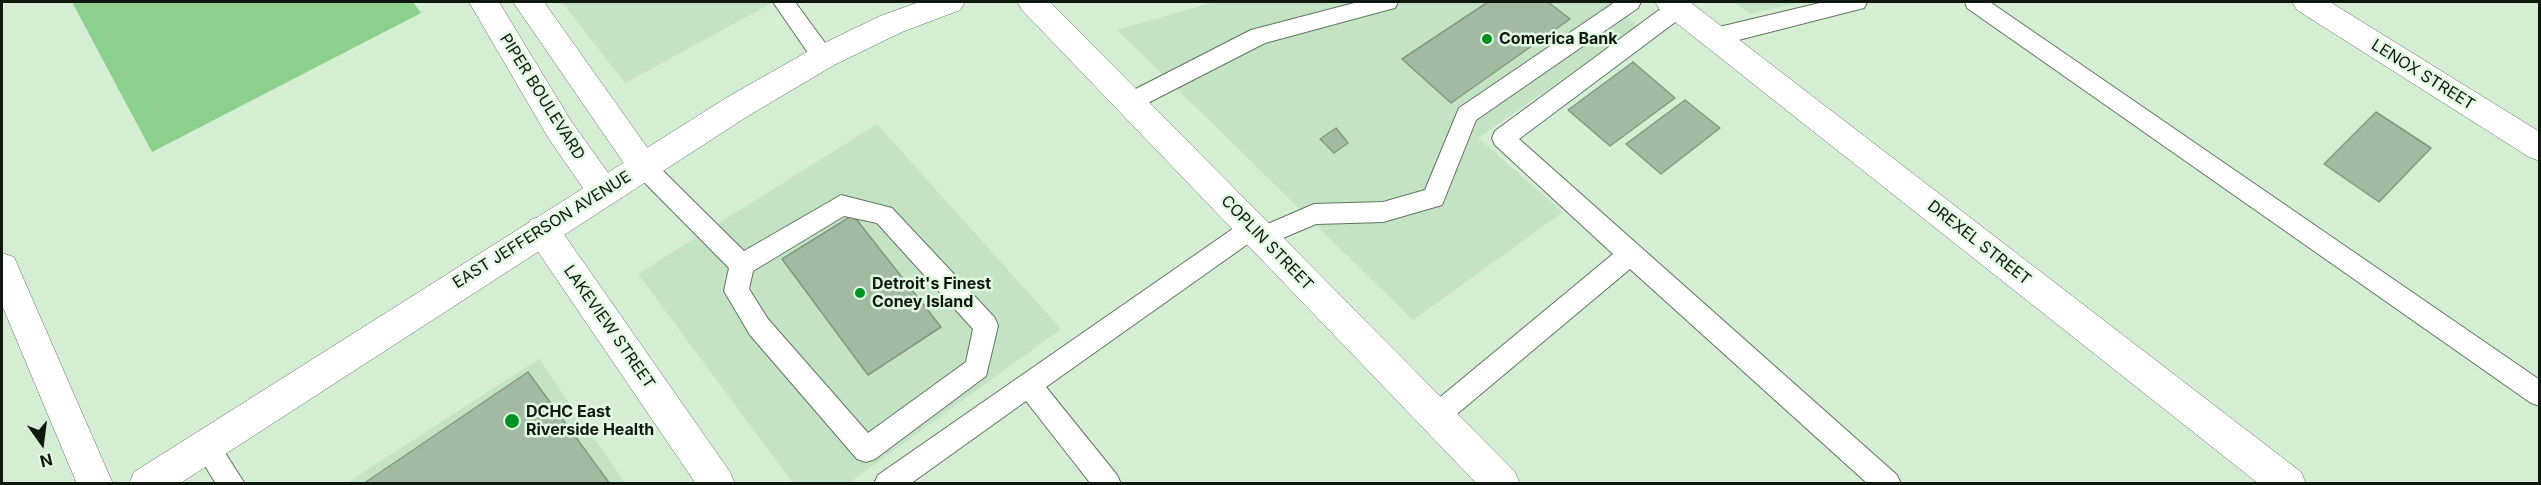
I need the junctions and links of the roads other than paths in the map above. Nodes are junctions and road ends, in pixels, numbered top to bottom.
1 (484, 2) edge
2 (528, 2) edge
3 (783, 2) edge
4 (950, 2) edge
5 (1032, 2) edge
6 (1387, 2) edge
7 (1630, 2) edge
8 (1856, 2) edge
9 (1975, 2) edge
10 (2307, 2) edge
11 (1674, 5) edge
12 (1715, 37) junction
13 (823, 57) junction
14 (1130, 102) junction
15 (2540, 148) edge
16 (643, 166) junction
17 (603, 191) junction
18 (542, 230) junction
19 (1257, 233) junction
20 (1630, 254) junction
21 (742, 265) junction
22 (2, 267) edge
23 (1028, 385) junction
24 (2540, 395) edge
25 (1436, 416) junction
26 (206, 446) junction
27 (95, 483) edge
28 (147, 483) edge
29 (232, 483) edge
30 (717, 483) edge
31 (887, 483) edge
32 (1108, 483) edge
33 (1502, 483) edge
34 (1888, 483) edge
35 (2288, 483) edge

1 - 17 street, PIPER BOULEVARD
2 - 16 street
3 - 13 lane
4 - 13 street, EAST JEFFERSON AVENUE
5 - 14 street, COPLIN STREET
6 - 14 lane
7 - 19 lane
8 - 12 lane
9 - 24 lane
10 - 15 street, LENOX STREET
11 - 12 street, DREXEL STREET
11 - 20 lane
12 - 35 street, DREXEL STREET
13 - 16 street, EAST JEFFERSON AVENUE
14 - 19 street, COPLIN STREET
16 - 17 street, EAST JEFFERSON AVENUE
16 - 21 lane
17 - 18 street, EAST JEFFERSON AVENUE
18 - 26 street, EAST JEFFERSON AVENUE
18 - 30 street, LAKEVIEW STREET
19 - 23 lane
19 - 25 street, COPLIN STREET
20 - 25 lane
20 - 34 lane
21 - 21 lane
22 - 27 street
23 - 31 lane
23 - 32 lane
25 - 33 street, COPLIN STREET
26 - 28 street, EAST JEFFERSON AVENUE
26 - 29 lane

